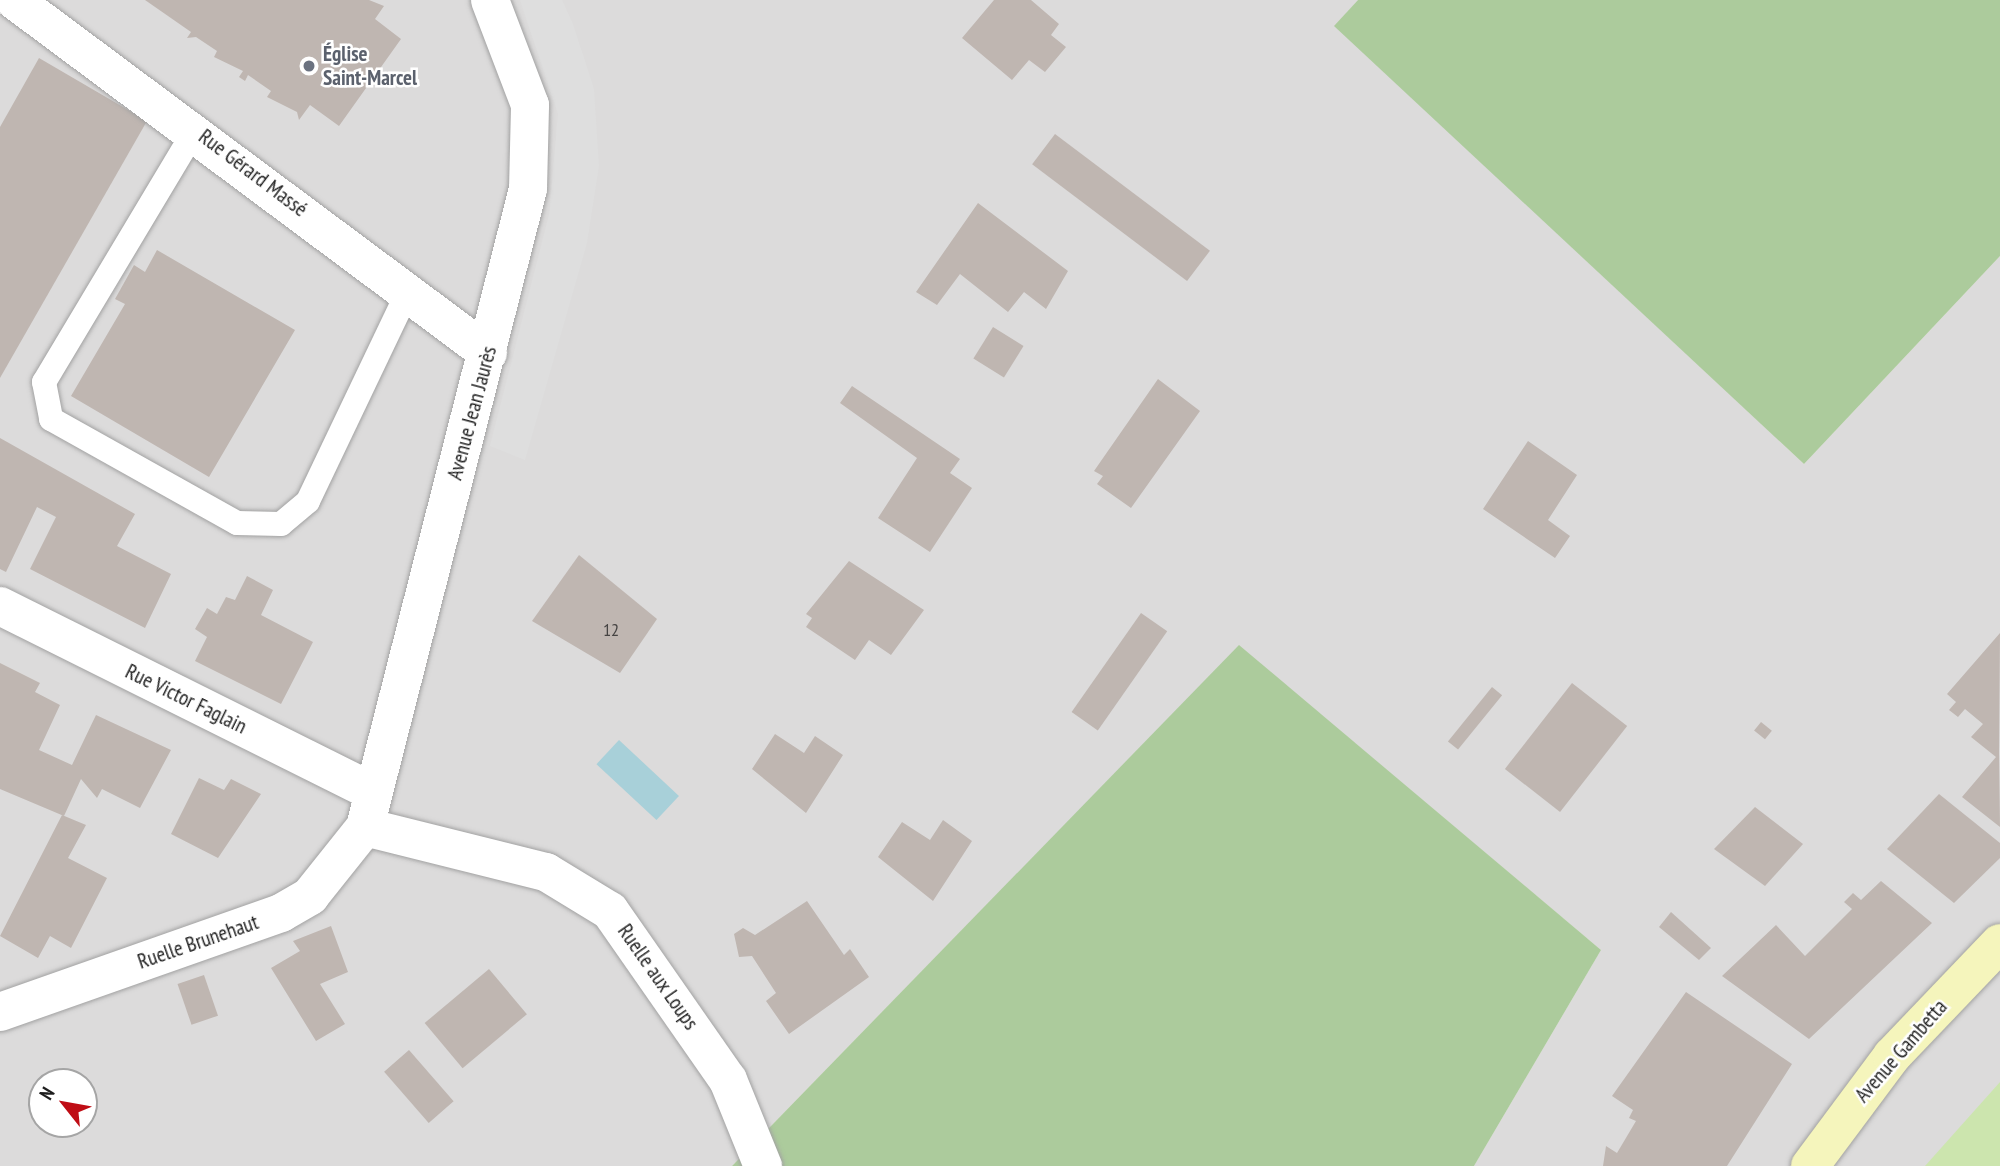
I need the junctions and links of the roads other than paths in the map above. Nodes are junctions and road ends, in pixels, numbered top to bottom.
1 (14, 0) edge
2 (490, 0) edge
3 (195, 130) junction
4 (409, 289) junction
5 (488, 353) junction
6 (0, 606) edge
7 (369, 810) junction
8 (2000, 943) edge
9 (0, 1012) edge
10 (763, 1166) edge
11 (1810, 1166) edge

1 - 3 street, Rue Gérard Massé
2 - 5 street, Avenue Jean Jaurès
3 - 4 street, Rue Gérard Massé
3 - 4 lane
4 - 5 street, Rue Gérard Massé
5 - 7 street, Avenue Jean Jaurès
6 - 7 street, Rue Victor Faglain
7 - 9 street, Ruelle Brunehaut
7 - 10 street, Ruelle aux Loups
8 - 11 main road, Avenue Gambetta

